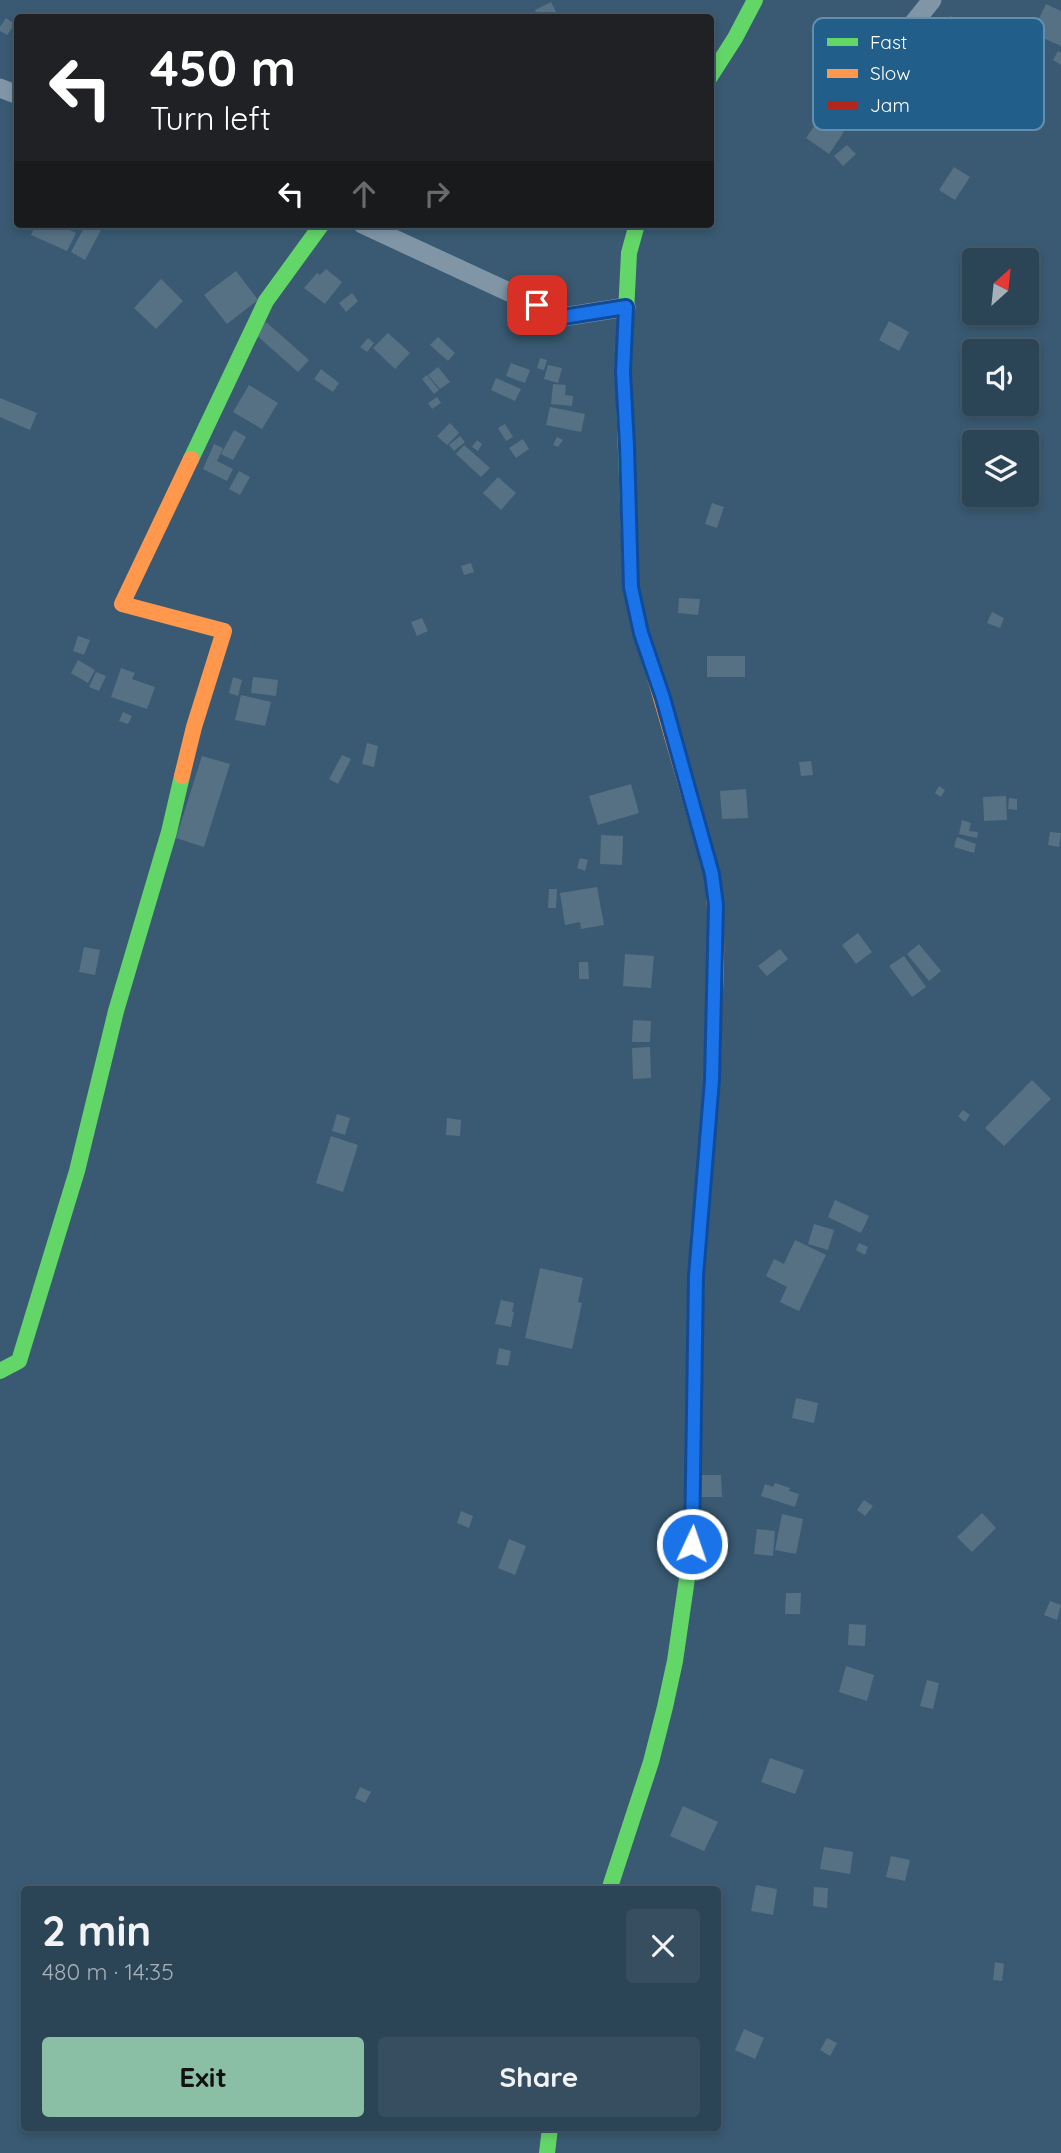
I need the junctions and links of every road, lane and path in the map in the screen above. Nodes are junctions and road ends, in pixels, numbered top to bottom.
1 (755, 0) edge
2 (932, 0) edge
3 (918, 18) edge
4 (714, 70) edge
5 (319, 228) edge
6 (371, 228) edge
7 (636, 228) edge
8 (626, 307) junction
9 (0, 1371) edge
10 (610, 1886) edge
11 (550, 2131) edge
12 (547, 2153) edge

1 - 4 street
2 - 3 street
5 - 9 street
6 - 8 street
7 - 8 street
8 - 10 street
11 - 12 street

